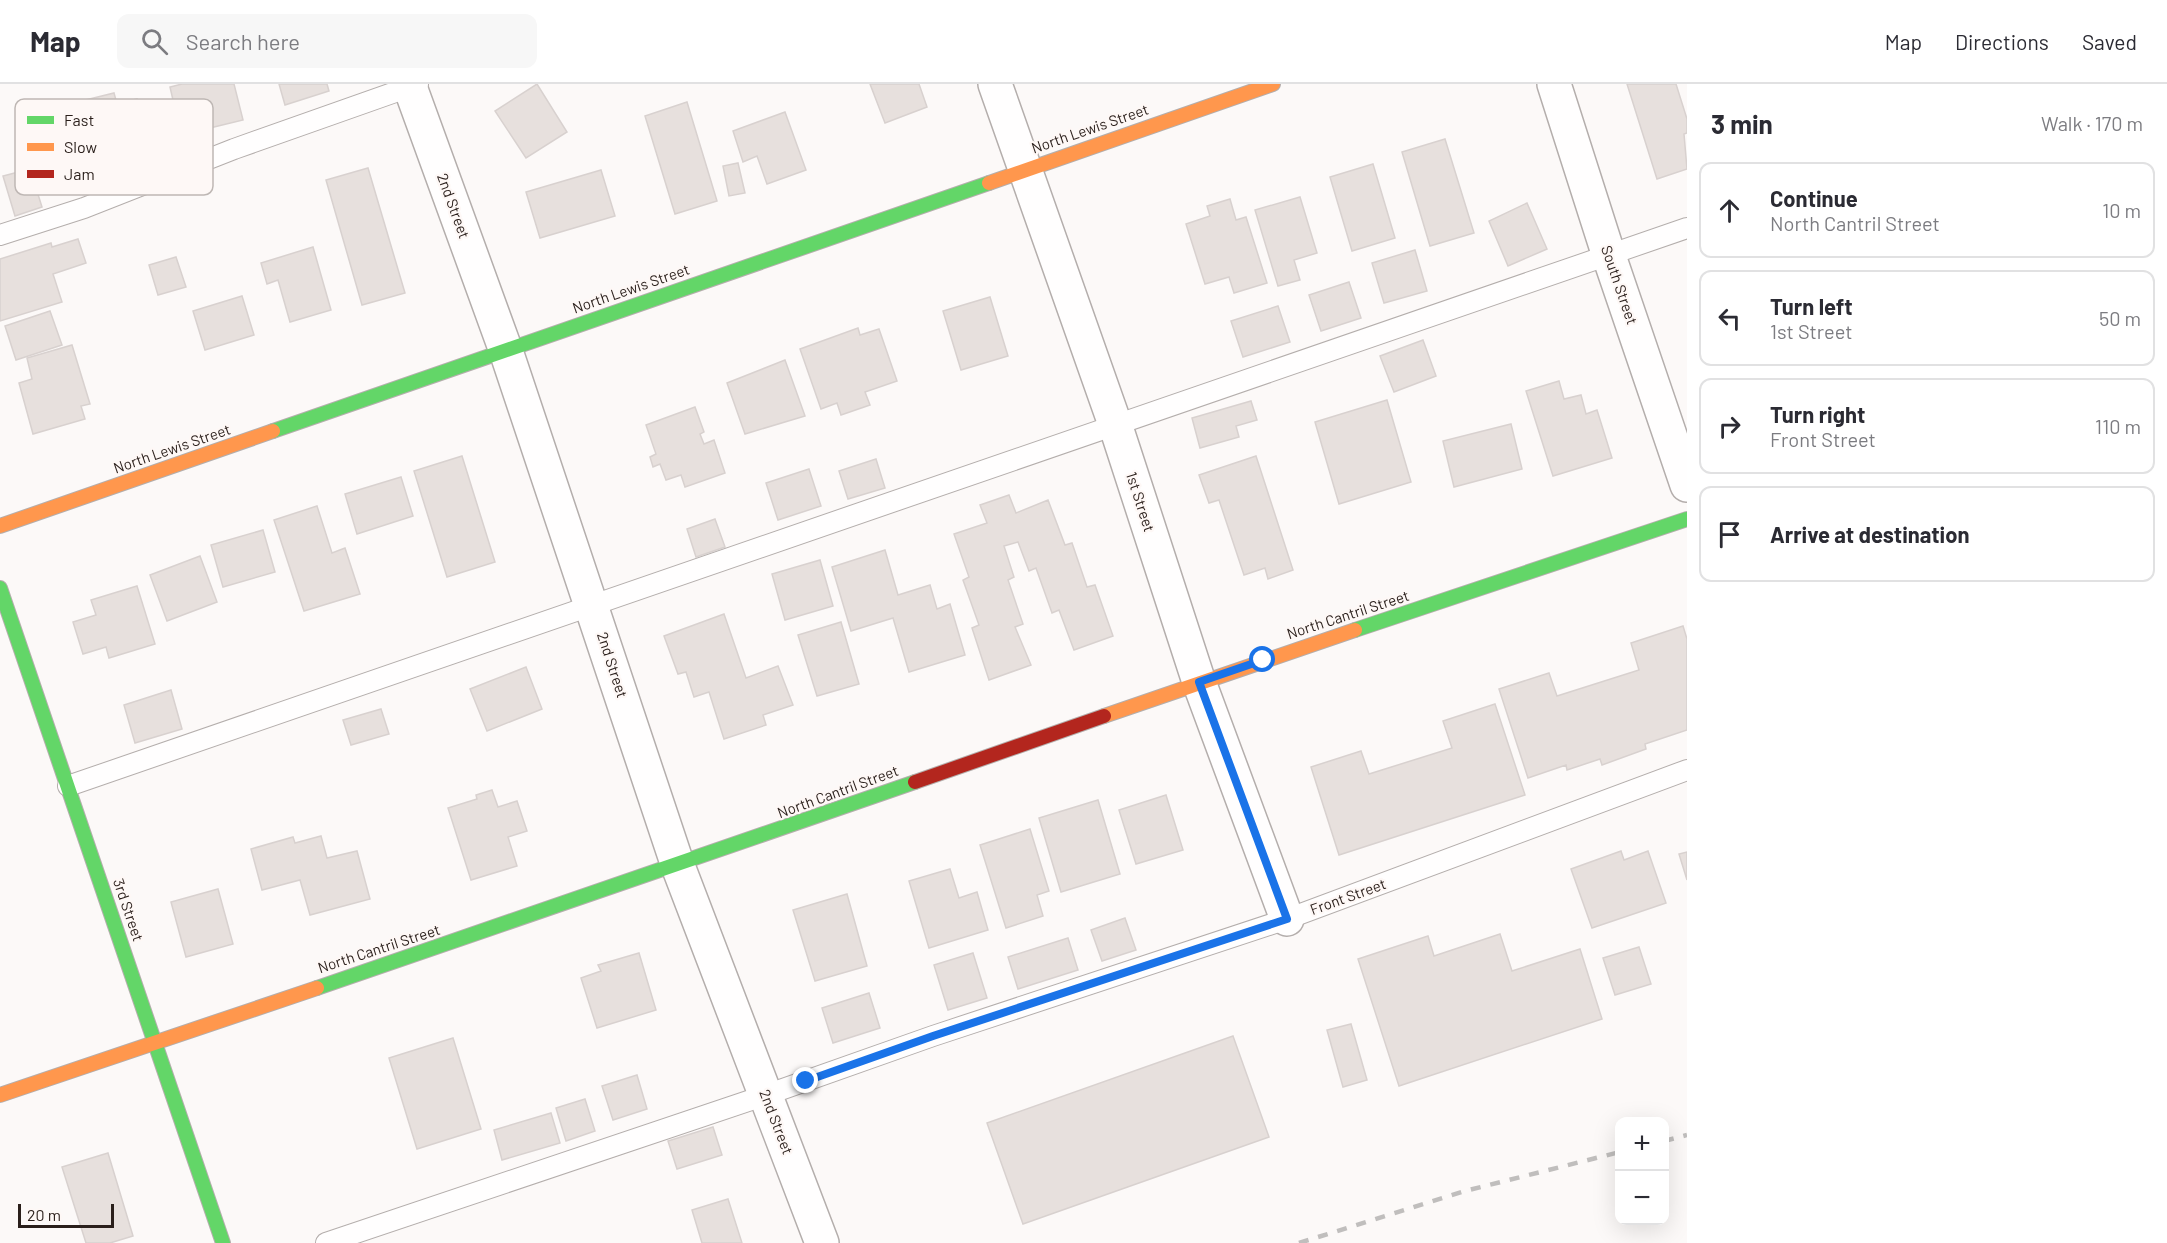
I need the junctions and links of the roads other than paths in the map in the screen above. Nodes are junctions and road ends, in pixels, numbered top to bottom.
1 (995, 84) edge
2 (1273, 84) edge
3 (1554, 84) edge
4 (412, 85) edge
5 (213, 157) edge
6 (1026, 168) junction
7 (117, 195) edge
8 (1687, 228) edge
9 (0, 235) edge
10 (1609, 255) junction
11 (506, 351) junction
12 (1116, 427) junction
13 (1687, 485) edge
14 (1687, 519) edge
15 (0, 526) edge
16 (0, 588) edge
17 (593, 606) junction
18 (1199, 682) junction
19 (1687, 770) edge
20 (68, 786) junction
21 (678, 866) junction
22 (1287, 919) junction
23 (156, 1041) junction
24 (0, 1095) edge
25 (766, 1095) junction
26 (223, 1243) edge
27 (326, 1243) edge
28 (822, 1243) edge

1 - 6 street, 1st Street
2 - 6 street, North Lewis Street
3 - 10 street, South Street
4 - 5 lane
4 - 11 street, 2nd Street
6 - 11 street, North Lewis Street
6 - 12 street, 1st Street
7 - 9 lane
8 - 10 lane
10 - 12 lane
10 - 13 street, South Street
11 - 15 street, North Lewis Street
11 - 17 street, 2nd Street
12 - 17 lane
12 - 18 street, 1st Street
14 - 18 street, North Cantril Street
16 - 20 street, 3rd Street
17 - 20 lane
17 - 21 street, 2nd Street
18 - 21 street, North Cantril Street
18 - 22 street, 1st Street
19 - 22 lane, Front Street
20 - 23 street, 3rd Street
21 - 23 street, North Cantril Street
21 - 25 street, 2nd Street
22 - 25 lane, Front Street
23 - 24 street, North Cantril Street
23 - 26 street, 3rd Street
25 - 27 lane, Front Street
25 - 28 street, 2nd Street

